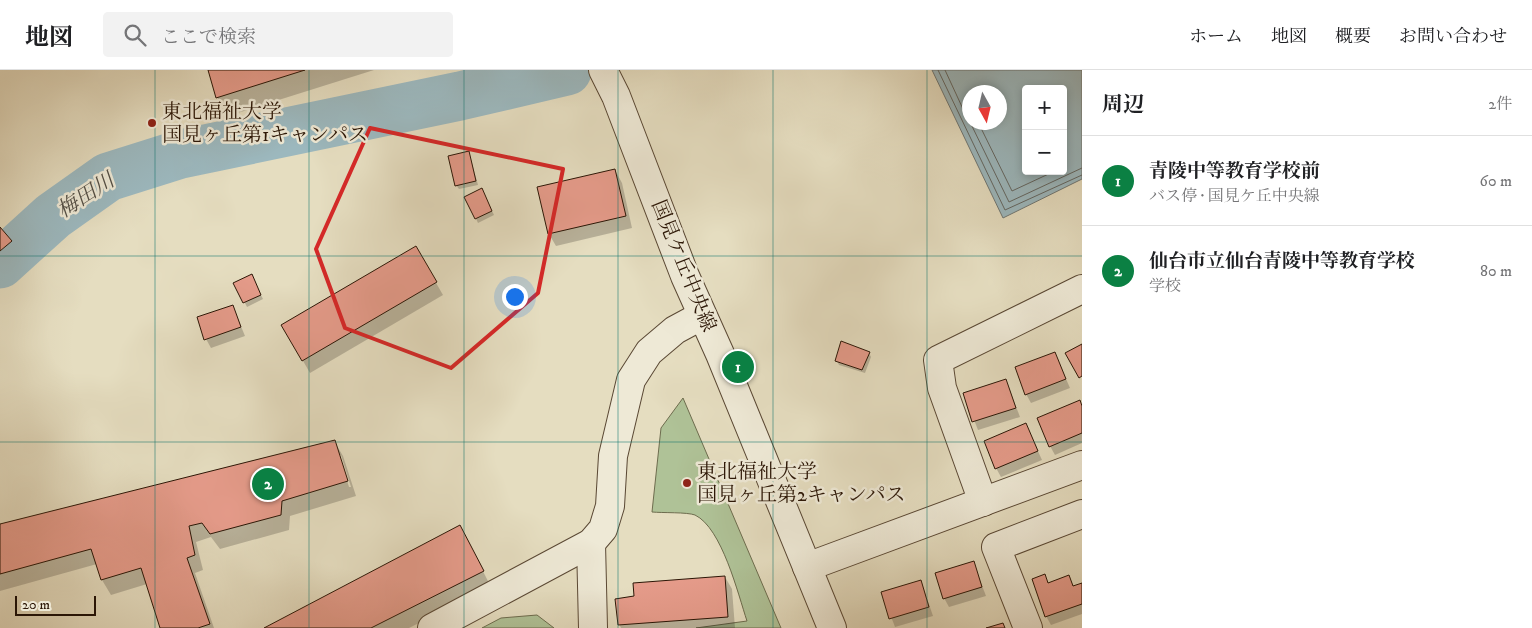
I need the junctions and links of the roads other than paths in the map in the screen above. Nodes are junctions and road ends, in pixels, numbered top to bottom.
1 (603, 70) edge
2 (1082, 289) edge
3 (702, 316) junction
4 (1082, 465) edge
5 (983, 502) junction
6 (1082, 514) edge
7 (591, 543) junction
8 (807, 567) junction
9 (432, 628) edge
10 (593, 628) edge
11 (832, 628) edge
12 (1028, 628) edge

1 - 3 street, 国見ケ丘中央線
2 - 5 street
3 - 7 street
3 - 8 street, 国見ケ丘中央線
4 - 5 street
5 - 8 street
6 - 12 street
7 - 9 street
7 - 10 street
8 - 11 street, 国見ケ丘中央線

